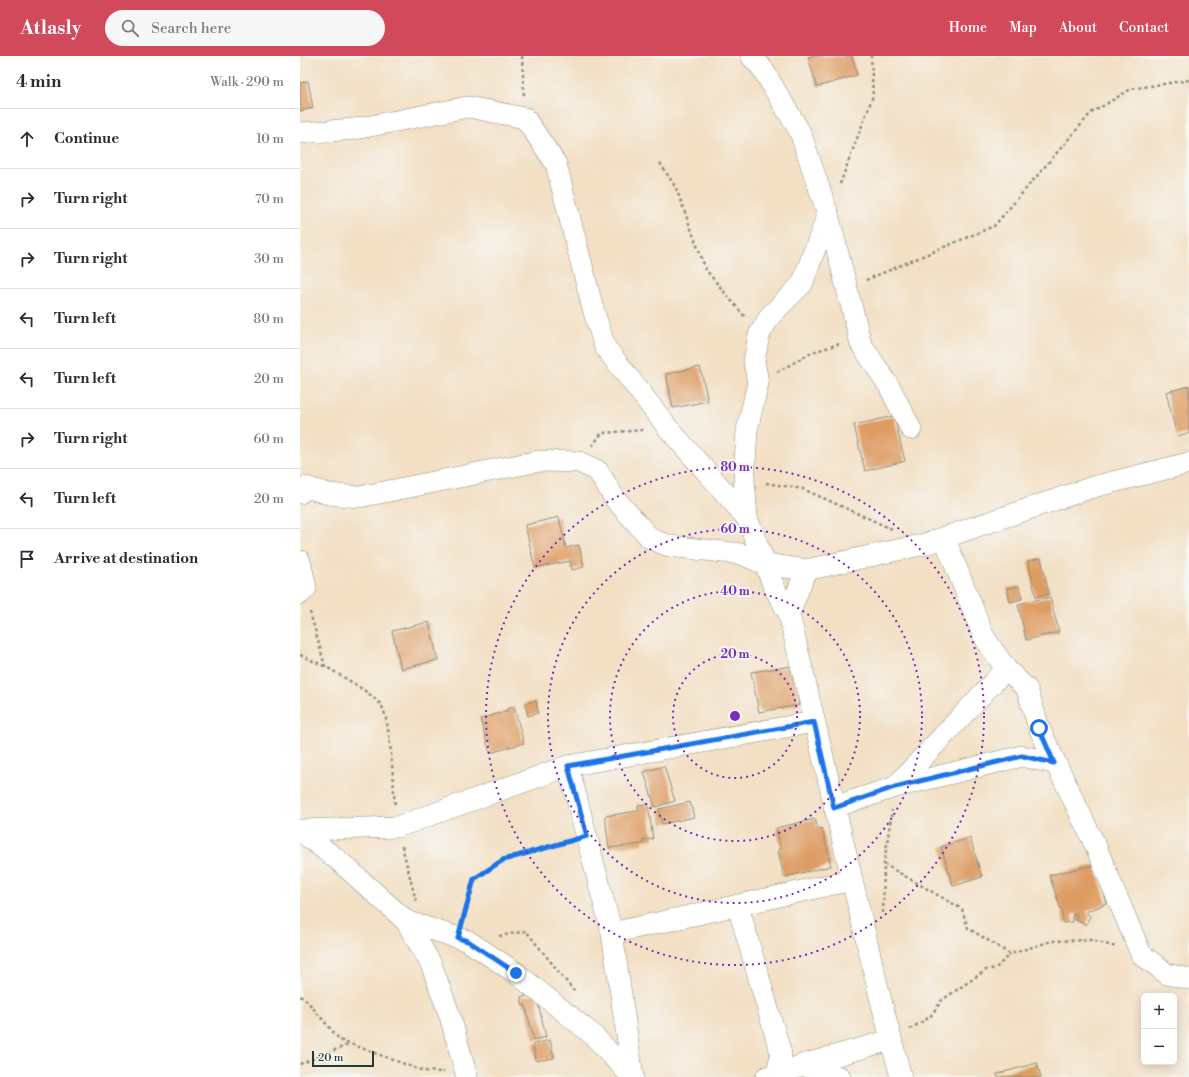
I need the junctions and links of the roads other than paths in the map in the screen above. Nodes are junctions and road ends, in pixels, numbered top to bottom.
1 (751, 56) edge
2 (300, 133) edge
3 (828, 214) junction
4 (911, 429) dead end
5 (1189, 463) edge
6 (300, 493) edge
7 (747, 518) junction
8 (944, 537) junction
9 (300, 561) edge
10 (765, 564) junction
11 (806, 570) junction
12 (303, 591) edge
13 (789, 614) junction
14 (1006, 669) junction
15 (814, 722) junction
16 (1054, 763) junction
17 (568, 766) junction
18 (895, 787) junction
19 (834, 808) junction
20 (300, 830) edge
21 (852, 880) junction
22 (738, 906) junction
23 (414, 924) junction
24 (612, 933) junction
25 (1189, 979) edge
26 (891, 1040) junction
27 (802, 1065) junction
28 (467, 1075) edge
29 (771, 1076) edge
30 (633, 1077) edge
31 (840, 1077) edge
32 (901, 1077) edge

1 - 3 street
2 - 7 street
3 - 4 street
3 - 7 street
5 - 8 street
6 - 10 street
7 - 10 street
8 - 11 street
8 - 14 street
9 - 12 street
10 - 11 street
10 - 13 street
11 - 13 street
13 - 15 street
14 - 16 street
14 - 18 street
15 - 17 street
15 - 19 street
16 - 18 street
16 - 25 street
17 - 20 street
17 - 24 street
18 - 19 street
19 - 21 street
20 - 23 street
21 - 22 street
21 - 26 street
22 - 24 street
22 - 29 street
23 - 28 street
23 - 30 street
24 - 30 street
26 - 27 street
26 - 32 street
27 - 29 street
27 - 31 street

